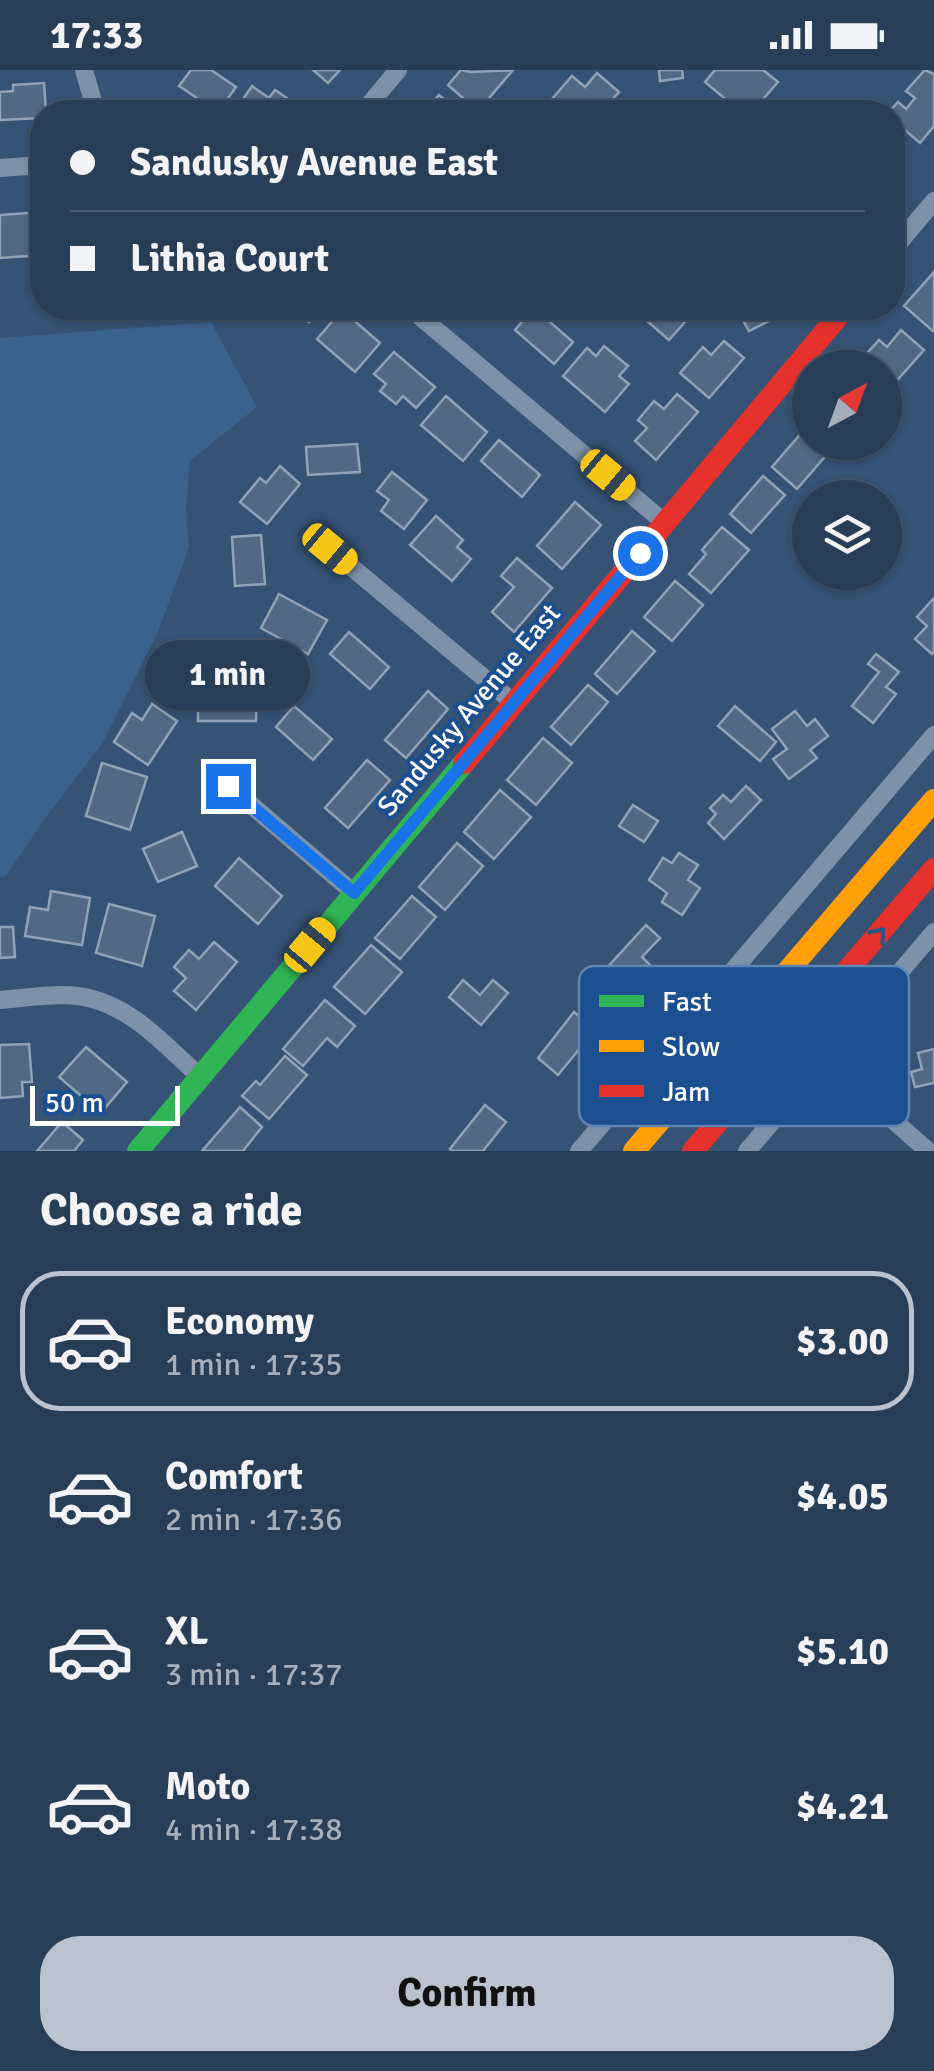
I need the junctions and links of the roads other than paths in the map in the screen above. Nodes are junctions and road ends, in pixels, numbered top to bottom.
1 (84, 70) edge
2 (398, 70) edge
3 (93, 100) edge
4 (373, 100) edge
5 (30, 167) edge
6 (0, 168) edge
7 (934, 201) edge
8 (905, 236) edge
9 (424, 320) edge
10 (836, 320) edge
11 (665, 523) junction
12 (330, 549) dead end
13 (514, 703) junction
14 (934, 735) edge
15 (228, 786) dead end
16 (934, 800) edge
17 (934, 869) edge
18 (354, 893) junction
19 (934, 932) edge
20 (737, 966) edge
21 (792, 966) edge
22 (851, 966) edge
23 (905, 966) edge
24 (0, 1000) edge
25 (200, 1077) junction
26 (600, 1126) edge
27 (655, 1126) edge
28 (714, 1126) edge
29 (768, 1126) edge
30 (900, 1126) edge
31 (138, 1151) edge
32 (579, 1151) edge
33 (634, 1151) edge
34 (693, 1151) edge
35 (747, 1151) edge
36 (928, 1151) edge

1 - 3 street
2 - 4 street
5 - 6 street
7 - 8 street
9 - 11 street
10 - 11 main road, Sandusky Avenue East
11 - 13 main road, Sandusky Avenue East
12 - 13 street
13 - 18 main road, Sandusky Avenue East
14 - 20 street
15 - 18 street
16 - 21 main road
22 -> 17 main road
18 - 25 main road, Sandusky Avenue East
19 - 23 street
24 - 25 street
25 - 31 main road, Sandusky Avenue East
26 - 32 street
27 - 33 main road
28 - 34 main road
29 - 35 street
30 - 36 street

